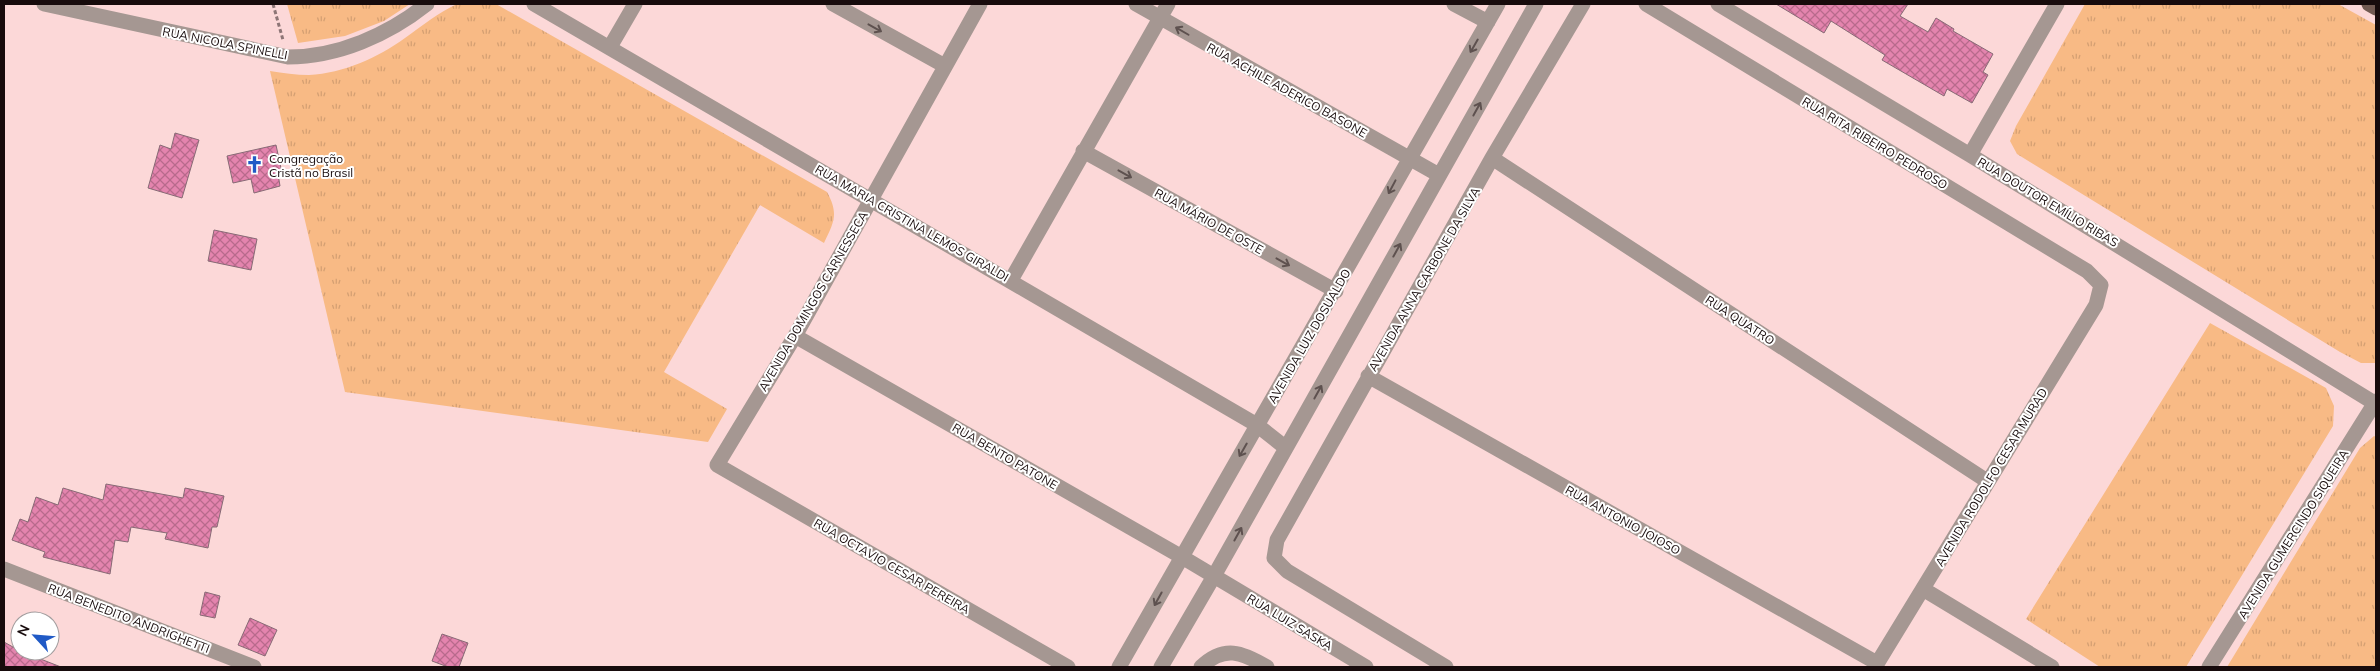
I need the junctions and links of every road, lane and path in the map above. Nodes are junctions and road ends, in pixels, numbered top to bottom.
1 (44, 4) edge
2 (273, 4) edge
3 (427, 4) edge
4 (534, 4) edge
5 (635, 4) edge
6 (833, 4) edge
7 (980, 4) edge
8 (1136, 4) edge
9 (1168, 4) edge
10 (1454, 4) edge
11 (1498, 4) edge
12 (1536, 4) edge
13 (1583, 4) edge
14 (1646, 4) edge
15 (1718, 4) edge
16 (2057, 4) edge
17 (2369, 4) edge
18 (2376, 8) edge
19 (1159, 18) junction
20 (1488, 22) junction
21 (610, 47) junction
22 (288, 57) junction
23 (945, 66) junction
24 (1083, 151) junction
25 (1970, 155) junction
26 (1408, 158) junction
27 (1492, 158) junction
28 (1439, 175) junction
29 (871, 200) junction
30 (1011, 280) junction
31 (2101, 285) joint
32 (1336, 291) junction
33 (796, 336) junction
34 (1368, 376) junction
35 (2376, 403) edge
36 (1257, 425) junction
37 (1286, 448) junction
38 (717, 465) joint
39 (1987, 481) junction
40 (1182, 557) junction
41 (4, 569) edge
42 (1214, 576) junction
43 (1923, 589) junction
44 (1876, 665) edge
45 (254, 667) edge
46 (1068, 667) edge
47 (1119, 667) edge
48 (1161, 667) edge
49 (1201, 667) edge
50 (1266, 667) edge
51 (1366, 667) edge
52 (1446, 667) edge
53 (2052, 667) edge
54 (2209, 667) edge

1 - 22 street, RUA NICOLA SPINELLI
2 - 22 path
3 - 22 street, RUA NICOLA SPINELLI
4 - 21 street, RUA MARIA CRISTINA LEMOS GIRALDI
5 - 21 street
6 -> 23 street
7 - 23 street, AVENIDA DOMINGOS CARNESSECA
8 - 19 street, RUA ACHILE ADERICO BASONE
9 - 19 street
10 - 20 street
11 - 20 street, AVENIDA LUIZ DOSUALDO
28 -> 12 street
13 - 27 street, AVENIDA ANNA CARBONE DA SILVA
14 - 31 street, RUA RITA RIBEIRO PEDROSO
15 - 25 street, RUA DOUTOR EMÍLIO RIBAS
16 - 25 street
17 - 18 main road
19 - 24 street
26 -> 19 street, RUA ACHILE ADERICO BASONE
20 -> 26 street, AVENIDA LUIZ DOSUALDO
21 - 29 street, RUA MARIA CRISTINA LEMOS GIRALDI
23 - 29 street, AVENIDA DOMINGOS CARNESSECA
24 - 30 street
24 -> 32 street, RUA MÁRIO DE OSTE
25 - 35 street, RUA DOUTOR EMÍLIO RIBAS
26 - 28 street, RUA ACHILE ADERICO BASONE
26 -> 32 street, AVENIDA LUIZ DOSUALDO
27 - 34 street, AVENIDA ANNA CARBONE DA SILVA
27 - 39 street, RUA QUATRO
37 -> 28 street
29 - 30 street, RUA MARIA CRISTINA LEMOS GIRALDI
29 - 33 street, AVENIDA DOMINGOS CARNESSECA
30 - 36 street, RUA MARIA CRISTINA LEMOS GIRALDI
31 - 39 street, AVENIDA RODOLFO CESAR MURAD
32 - 36 street, AVENIDA LUIZ DOSUALDO
33 - 38 street, AVENIDA DOMINGOS CARNESSECA
33 - 40 street, RUA BENTO PATONE
34 - 44 street, RUA ANTONIO JOIOSO
34 - 52 street, AVENIDA ANNA CARBONE DA SILVA
35 - 54 street, AVENIDA GUMERCINDO SIQUEIRA
36 - 37 street, RUA MARIA CRISTINA LEMOS GIRALDI
36 -> 40 street, AVENIDA LUIZ DOSUALDO
42 -> 37 street
38 - 46 street, RUA OCTAVIO CESAR PEREIRA
39 - 43 street, AVENIDA RODOLFO CESAR MURAD
40 - 42 street, RUA BENTO PATONE
40 -> 47 street, AVENIDA LUIZ DOSUALDO
41 - 45 street, RUA BENEDITO ANDRIGHETTI
42 - 48 street
42 - 51 street, RUA LUIZ SASKA
43 - 44 street, AVENIDA RODOLFO CESAR MURAD
43 - 53 street
49 - 50 street

